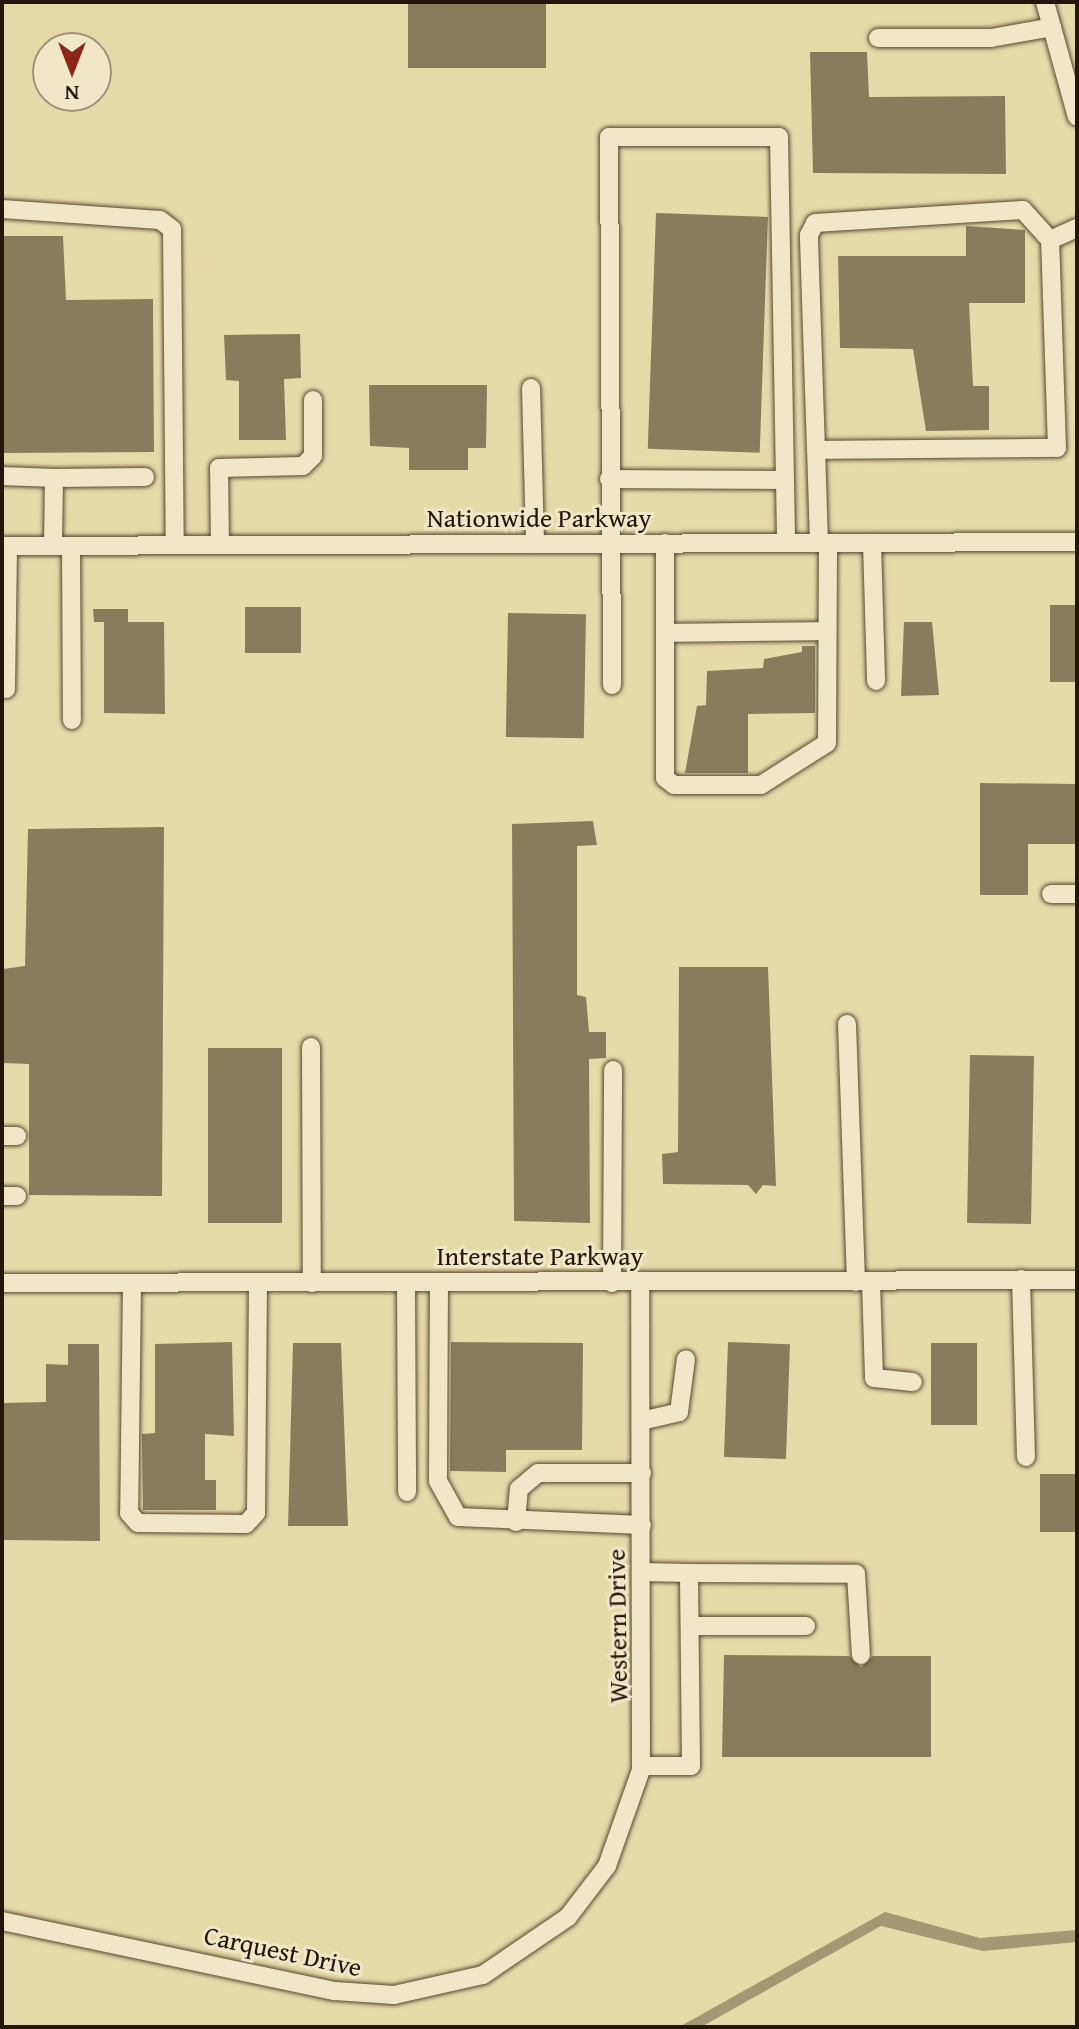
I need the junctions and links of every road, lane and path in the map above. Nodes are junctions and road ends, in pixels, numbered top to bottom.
1 (1045, 2) edge
2 (1052, 27) junction
3 (878, 38) dead end
4 (1072, 81) edge
5 (1077, 117) edge
6 (2, 209) edge
7 (1077, 228) edge
8 (1050, 240) junction
9 (531, 388) dead end
10 (313, 400) dead end
11 (816, 450) junction
12 (2, 476) edge
13 (145, 477) dead end
14 (54, 478) junction
15 (609, 479) junction
16 (783, 480) junction
17 (1077, 542) edge
18 (665, 543) junction
19 (786, 543) junction
20 (824, 543) junction
21 (872, 543) junction
22 (535, 544) junction
23 (612, 544) junction
24 (175, 545) junction
25 (220, 545) junction
26 (5, 546) edge
27 (62, 546) junction
28 (827, 631) junction
29 (665, 633) junction
30 (876, 681) dead end
31 (612, 685) dead end
32 (6, 689) dead end
33 (72, 720) dead end
34 (1051, 894) dead end
35 (1077, 894) edge
36 (847, 1024) dead end
37 (311, 1047) dead end
38 (613, 1070) dead end
39 (1021, 1279) junction
40 (1077, 1280) edge
41 (406, 1282) junction
42 (863, 1282) junction
43 (2, 1283) edge
44 (132, 1283) junction
45 (258, 1283) junction
46 (312, 1283) junction
47 (439, 1283) junction
48 (612, 1283) junction
49 (640, 1283) junction
50 (686, 1359) dead end
51 (913, 1382) dead end
52 (641, 1421) junction
53 (1026, 1457) dead end
54 (642, 1473) junction
55 (407, 1492) dead end
56 (516, 1522) junction
57 (642, 1525) junction
58 (643, 1572) junction
59 (689, 1573) junction
60 (690, 1626) junction
61 (806, 1626) dead end
62 (861, 1655) dead end
63 (641, 1766) junction
64 (2, 1921) edge
65 (544, 1938) joint

1 - 2 street
2 - 3 street
2 - 4 street
4 - 5 street
6 - 24 street
7 - 8 street
8 - 11 street
8 - 11 street
9 - 22 street
10 - 25 street
11 - 20 street
12 - 14 street
13 - 14 street
14 - 27 street
15 - 16 street
15 - 16 street
15 - 23 street
16 - 19 street
17 - 21 street, Nationwide Parkway
18 - 19 street, Nationwide Parkway
18 - 23 street, Nationwide Parkway
18 - 29 street
19 - 20 street, Nationwide Parkway
20 - 21 street, Nationwide Parkway
20 - 28 street
21 - 30 street
22 - 23 street, Nationwide Parkway
22 - 25 street, Nationwide Parkway
23 - 31 street
24 - 25 street, Nationwide Parkway
24 - 27 street, Nationwide Parkway
26 - 27 street, Nationwide Parkway
26 - 32 street
27 - 33 street
28 - 29 street
28 - 29 street
34 - 35 street
36 - 42 street
37 - 46 street
38 - 48 street
39 - 40 street, Interstate Parkway
39 - 42 street, Interstate Parkway
39 - 53 street
41 - 46 street, Interstate Parkway
41 - 47 street, Interstate Parkway
41 - 55 street
42 - 49 street, Interstate Parkway
42 - 51 street
43 - 44 street, Interstate Parkway
44 - 45 street, Interstate Parkway
44 - 45 street
45 - 46 street, Interstate Parkway
47 - 48 street, Interstate Parkway
47 - 56 street
48 - 49 street, Interstate Parkway
49 - 52 street, Western Drive
50 - 52 street
52 - 54 street, Western Drive
54 - 56 street
54 - 57 street, Western Drive
56 - 57 street
57 - 58 street, Western Drive
58 - 59 street
58 - 63 street, Western Drive
59 - 60 street
59 - 62 street
60 - 61 street
60 - 63 street
63 - 65 street, Western Drive
64 - 65 street, Carquest Drive

